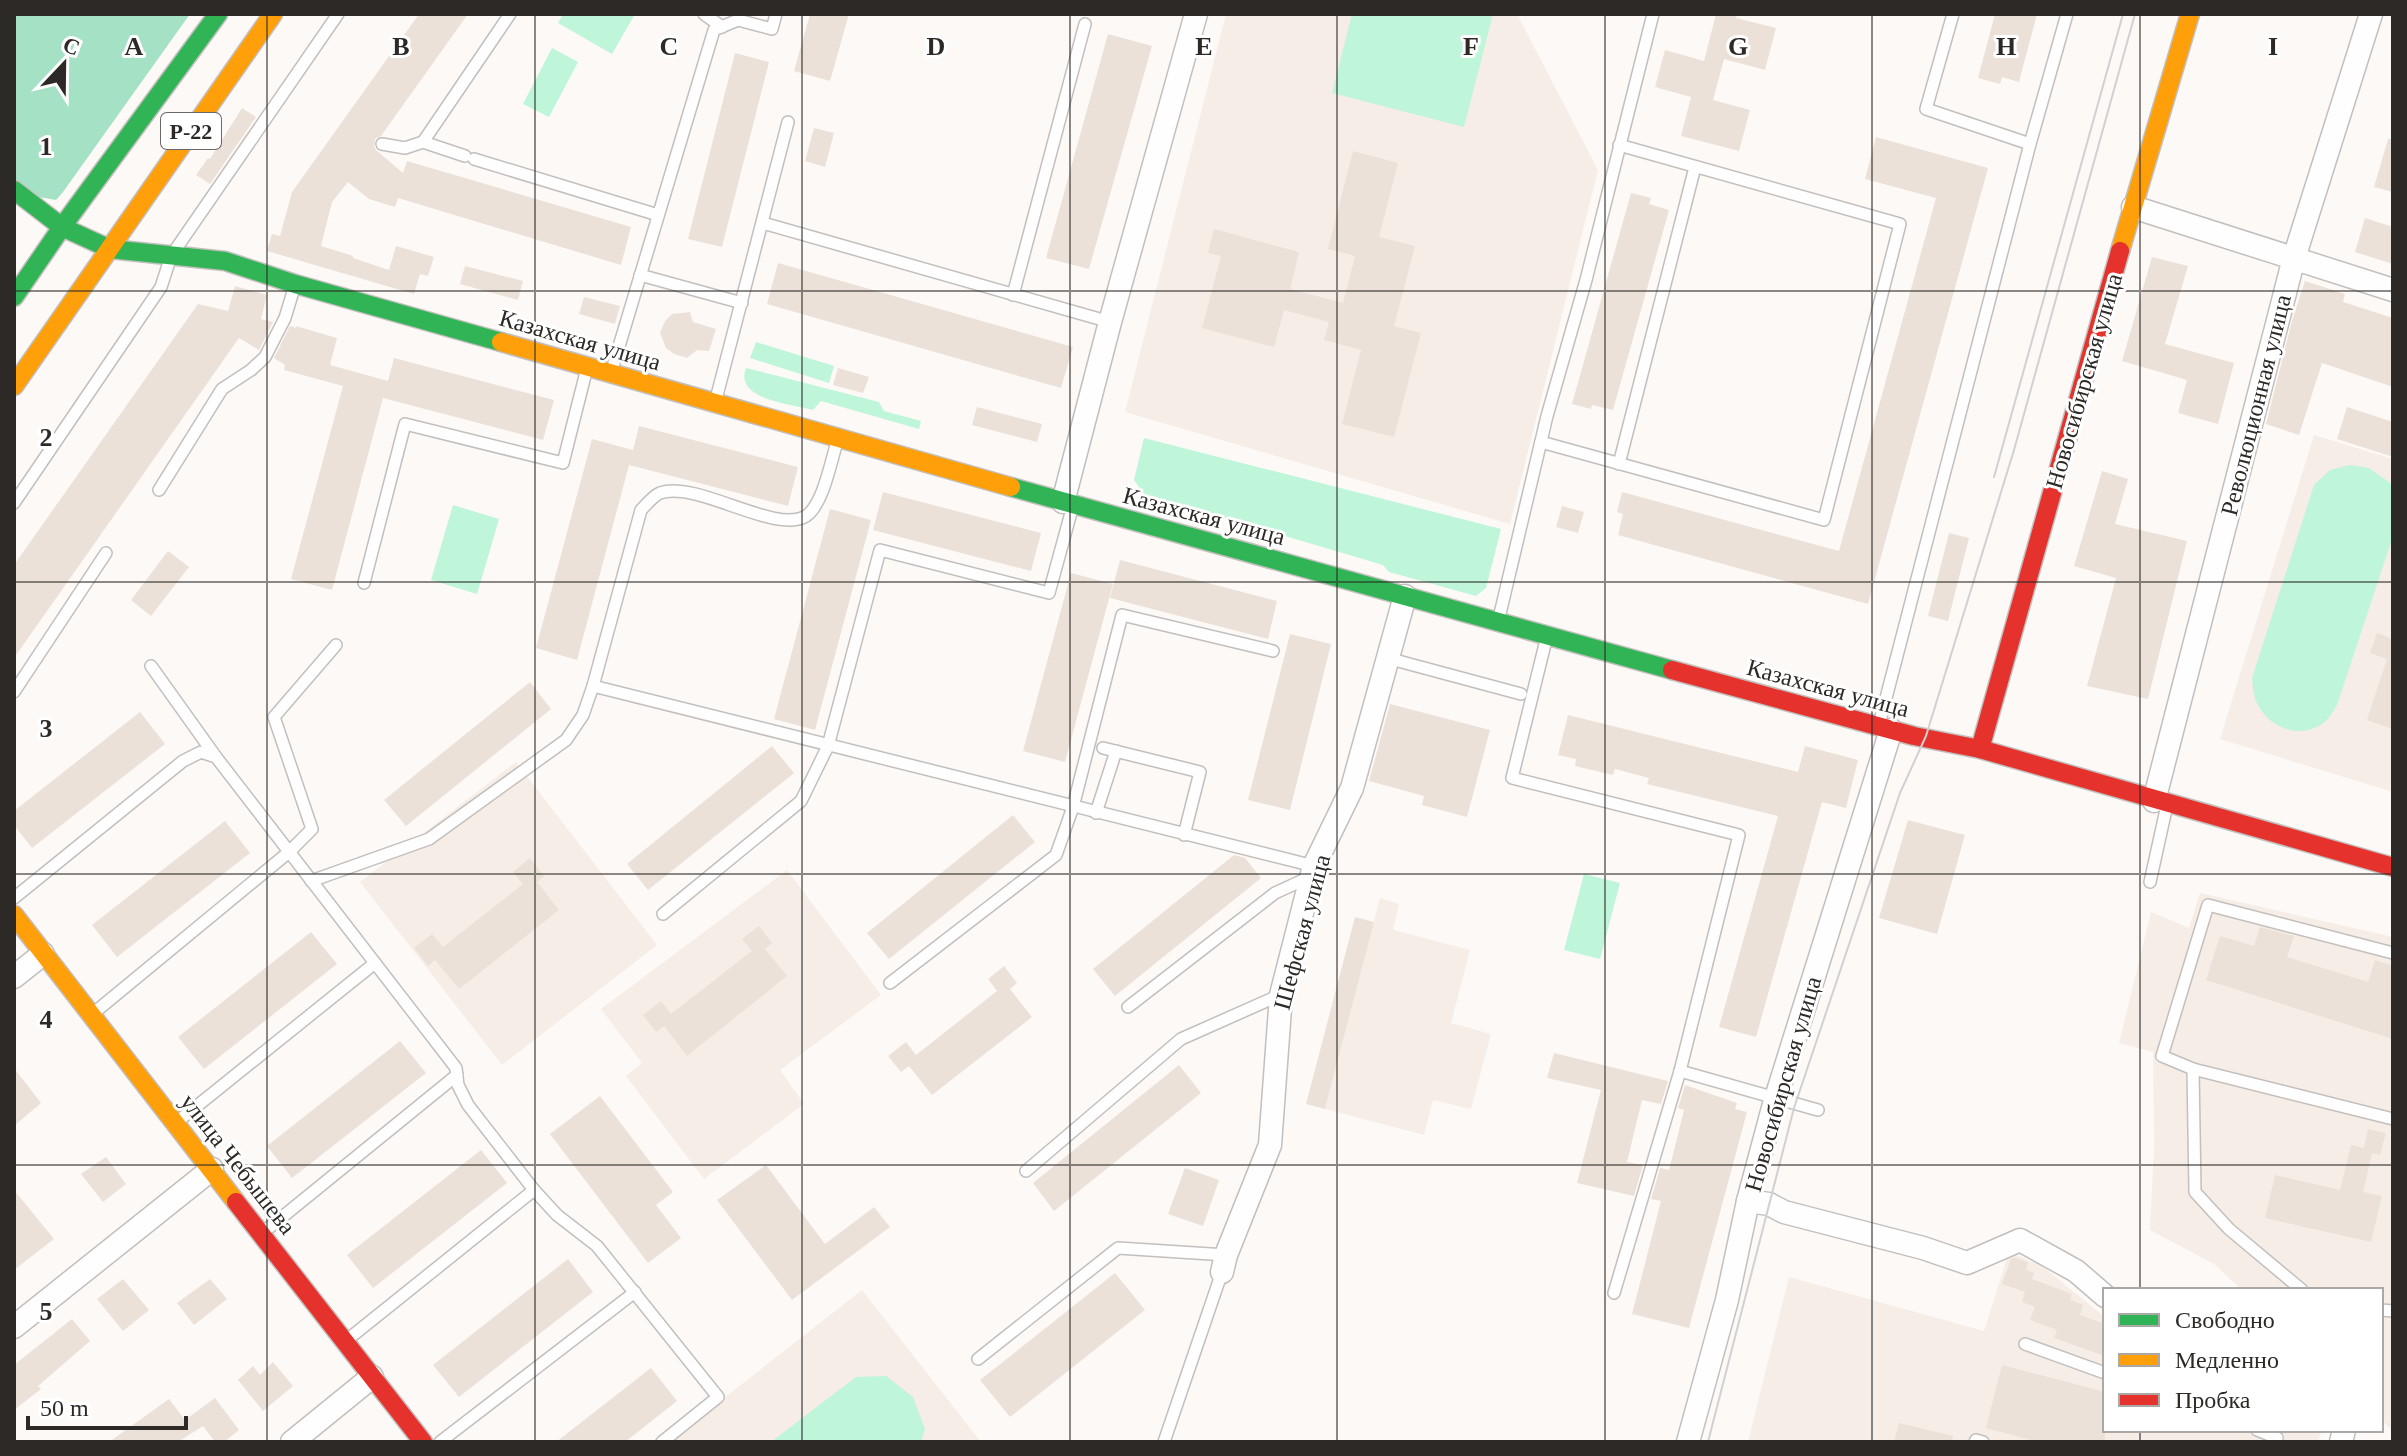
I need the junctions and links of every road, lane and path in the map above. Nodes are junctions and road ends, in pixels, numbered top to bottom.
1 (218, 14) edge
2 (273, 14) edge
3 (338, 14) edge
4 (510, 14) edge
5 (704, 14) edge
6 (776, 14) edge
7 (1196, 14) edge
8 (1653, 14) edge
9 (1953, 14) edge
10 (2067, 14) edge
11 (2190, 14) edge
12 (2371, 14) edge
13 (1085, 24) dead end
14 (722, 27) junction
15 (788, 122) dead end
16 (423, 142) junction
17 (382, 144) dead end
18 (2030, 144) junction
19 (1619, 145) junction
20 (1695, 167) junction
21 (14, 190) edge
22 (2133, 207) junction
23 (658, 215) junction
24 (763, 223) junction
25 (62, 227) junction
26 (110, 249) junction
27 (171, 256) junction
28 (2294, 258) junction
29 (640, 275) junction
30 (295, 284) junction
31 (2393, 290) edge
32 (1013, 295) junction
33 (14, 297) edge
34 (742, 303) junction
35 (1110, 322) junction
36 (587, 367) junction
37 (611, 374) junction
38 (14, 386) edge
39 (715, 403) junction
40 (838, 438) junction
41 (1541, 442) junction
42 (1619, 464) junction
43 (159, 490) dead end
44 (14, 503) edge
45 (1068, 504) junction
46 (106, 553) dead end
47 (364, 583) dead end
48 (1405, 596) junction
49 (1498, 622) junction
50 (1547, 635) junction
51 (336, 645) dead end
52 (1273, 651) dead end
53 (1387, 658) junction
54 (151, 666) dead end
55 (593, 686) junction
56 (14, 692) edge
57 (1521, 694) dead end
58 (1885, 728) junction
59 (828, 746) junction
60 (1103, 748) dead end
61 (1980, 749) junction
62 (1116, 751) junction
63 (216, 757) junction
64 (2161, 802) junction
65 (1073, 807) junction
66 (1096, 813) junction
67 (1184, 835) junction
68 (289, 852) junction
69 (2393, 867) edge
70 (1314, 871) junction
71 (311, 881) junction
72 (2150, 882) dead end
73 (14, 898) edge
74 (663, 914) dead end
75 (14, 915) edge
76 (2393, 953) edge
77 (43, 954) junction
78 (375, 963) junction
79 (14, 977) edge
80 (890, 983) dead end
81 (1281, 995) junction
82 (1128, 1007) dead end
83 (91, 1015) junction
84 (2193, 1069) junction
85 (1680, 1071) junction
86 (457, 1075) junction
87 (1777, 1097) junction
88 (1818, 1110) dead end
89 (2393, 1119) edge
90 (176, 1123) junction
91 (212, 1169) junction
92 (1026, 1171) dead end
93 (534, 1190) junction
94 (1748, 1201) junction
95 (262, 1234) junction
96 (1224, 1263) junction
97 (2300, 1288) edge
98 (635, 1292) junction
99 (1614, 1293) dead end
100 (2103, 1294) edge
101 (14, 1327) edge
102 (345, 1342) junction
103 (2025, 1344) dead end
104 (978, 1359) dead end
105 (2103, 1372) edge
106 (372, 1377) junction
107 (2262, 1432) edge
108 (292, 1442) edge
109 (423, 1442) edge
110 (440, 1442) edge
111 (662, 1442) edge
112 (1164, 1442) edge
113 (1688, 1442) edge
114 (1975, 1442) edge
115 (1983, 1442) edge
116 (2276, 1442) edge

1 - 25 main road, Р-22
2 - 26 main road, Р-22
3 - 27 lane
4 - 16 lane
5 - 14 lane
6 - 14 lane
7 - 35 street
8 - 19 lane
9 - 18 lane
10 - 18 lane
11 - 22 main road, Новосибирская улица
12 - 28 street, Революционная улица
13 - 32 lane
14 - 23 lane
15 - 24 lane
16 - 17 lane
16 - 23 lane
18 - 58 lane
19 - 20 lane
19 - 41 lane
20 - 42 lane
20 - 42 lane
21 - 25 main road, Казахская улица
22 - 28 street
22 - 61 main road, Новосибирская улица
23 - 29 lane
24 - 32 lane
24 - 34 lane
25 - 26 main road, Казахская улица
25 - 33 main road, Р-22
26 - 27 main road, Казахская улица
26 - 38 main road, Р-22
27 - 30 main road, Казахская улица
27 - 44 lane
28 - 31 street
28 - 64 street, Революционная улица
29 - 34 lane
29 - 37 lane
30 - 36 main road, Казахская улица
30 - 43 lane
32 - 35 lane
34 - 39 lane
35 - 45 street
36 - 37 main road, Казахская улица
36 - 47 lane
37 - 39 main road, Казахская улица
39 - 40 main road, Казахская улица
40 - 45 main road, Казахская улица
40 - 55 lane
41 - 42 lane
41 - 49 lane
45 - 48 main road, Казахская улица
45 - 59 lane
46 - 56 lane
48 - 49 main road, Казахская улица
48 - 53 street, Шефская улица
49 - 50 main road, Казахская улица
50 - 58 main road, Казахская улица
50 - 85 lane
51 - 68 lane
52 - 65 lane
53 - 57 lane
53 - 70 street, Шефская улица
54 - 63 lane
55 - 59 lane
55 - 71 lane
58 - 61 main road, Казахская улица
58 - 87 street, Новосибирская улица
59 - 65 lane
59 - 74 lane
60 - 62 lane
61 - 64 main road, Казахская улица
62 - 66 lane
62 - 67 lane
63 - 68 lane
63 - 73 lane
64 - 69 main road, Казахская улица
64 - 72 lane
65 - 66 lane
65 - 80 lane
66 - 67 lane
67 - 70 lane
68 - 71 lane
68 - 83 lane
70 - 81 street, Шефская улица
70 - 82 lane
71 - 78 lane
75 - 77 main road, улица Чебышева
76 - 84 lane
77 - 79 street
77 - 83 main road, улица Чебышева
78 - 86 lane
78 - 90 lane
81 - 92 lane
81 - 96 street, Шефская улица
83 - 90 main road, улица Чебышева
84 - 89 lane
84 - 97 lane
85 - 87 lane
85 - 99 lane
86 - 93 lane
86 - 95 lane
87 - 88 lane
87 - 94 street, Новосибирская улица
90 - 91 main road, улица Чебышева
91 - 95 main road, улица Чебышева
91 - 101 street
93 - 98 lane
93 - 102 lane
94 - 100 street
94 - 113 street, Новосибирская улица
95 - 102 main road, улица Чебышева
96 - 104 lane
96 - 112 lane
98 - 110 lane
98 - 111 lane
102 - 106 main road, улица Чебышева
103 - 105 lane
106 - 108 street
106 - 109 main road, улица Чебышева
107 - 116 lane
114 - 115 lane

